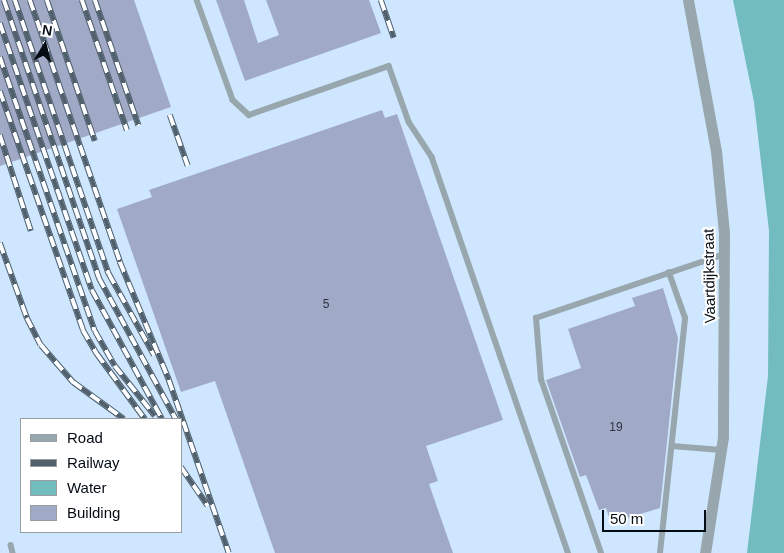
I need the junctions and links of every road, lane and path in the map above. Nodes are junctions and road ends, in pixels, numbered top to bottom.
1 (197, 0) edge
2 (688, 0) edge
3 (725, 254) junction
4 (669, 273) junction
5 (672, 446) junction
6 (721, 450) junction
7 (10, 545) dead end
8 (13, 553) edge
9 (568, 553) edge
10 (602, 553) edge
11 (660, 553) edge
12 (706, 553) edge

1 - 9 lane
2 - 3 street, Vaartdijkstraat
3 - 4 lane
3 - 6 street, Vaartdijkstraat
4 - 5 lane
4 - 10 lane
5 - 6 lane
5 - 11 lane
6 - 12 street, Vaartdijkstraat
7 - 8 lane

